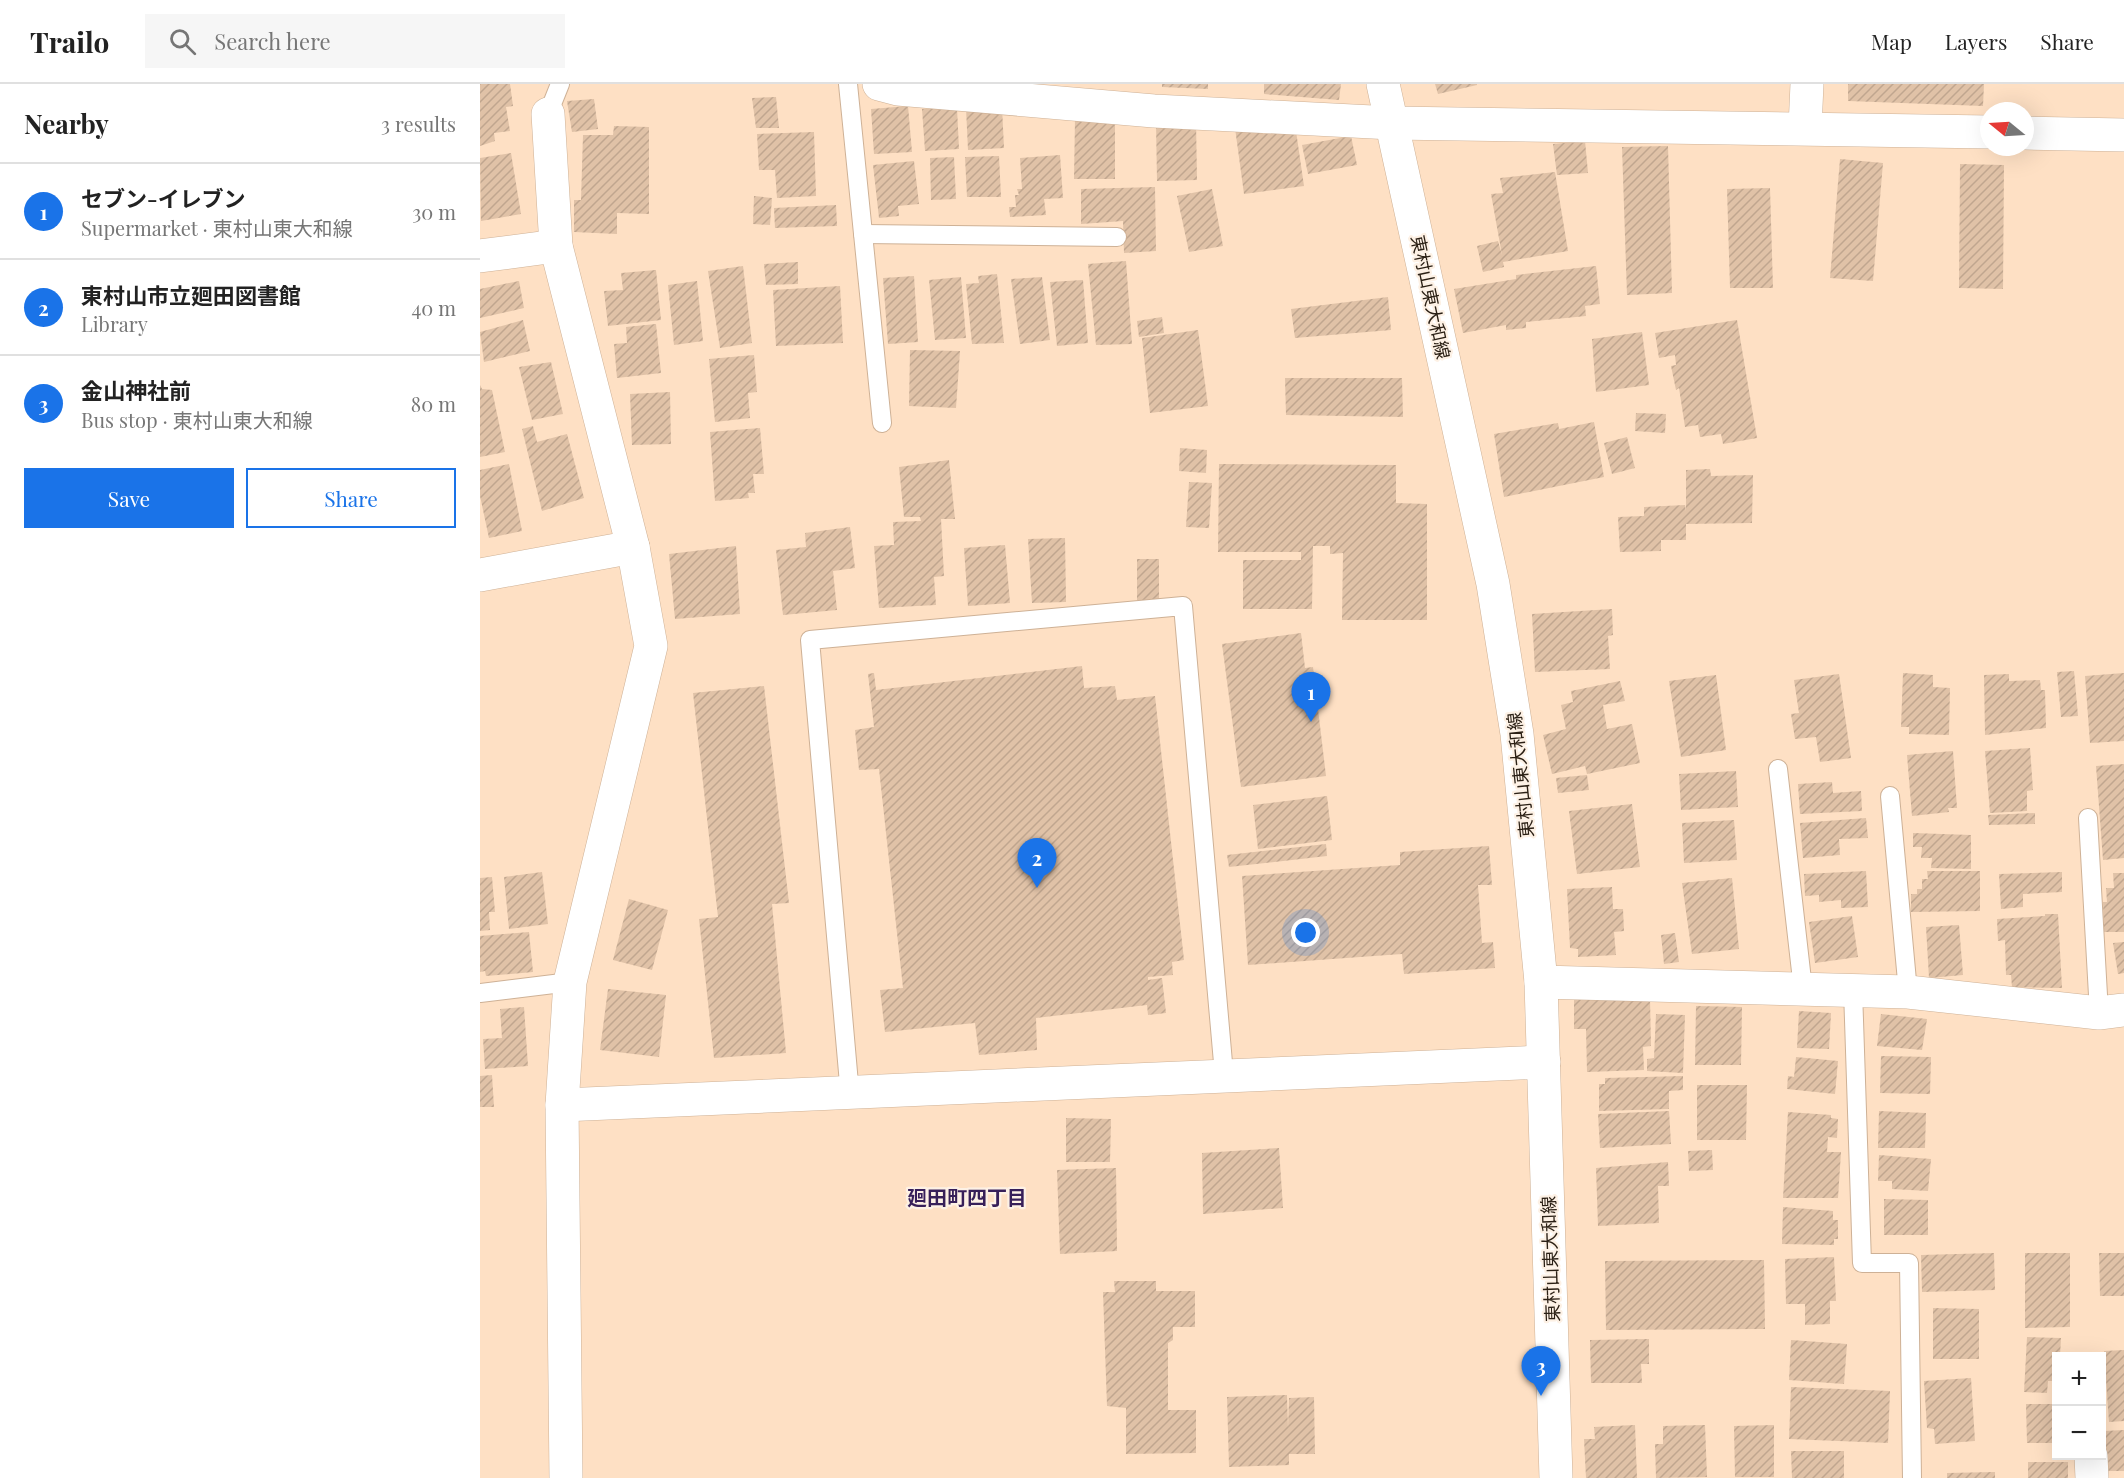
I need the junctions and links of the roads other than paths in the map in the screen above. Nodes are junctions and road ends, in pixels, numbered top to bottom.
1 (560, 84) edge
2 (848, 84) edge
3 (879, 84) edge
4 (1383, 84) edge
5 (1807, 84) edge
6 (548, 114) joint
7 (1392, 123) junction
8 (1805, 128) junction
9 (1980, 132) edge
10 (2034, 133) edge
11 (2124, 135) edge
12 (863, 234) junction
13 (1117, 237) dead end
14 (556, 246) junction
15 (480, 256) edge
16 (882, 423) dead end
17 (633, 547) junction
18 (480, 574) edge
19 (1778, 769) dead end
20 (1890, 796) dead end
21 (2088, 819) dead end
22 (570, 982) junction
23 (1541, 982) junction
24 (1803, 989) junction
25 (1853, 990) junction
26 (1908, 992) junction
27 (480, 993) edge
28 (2111, 1011) edge
29 (1544, 1062) junction
30 (1224, 1074) junction
31 (850, 1095) junction
32 (562, 1105) junction
33 (2091, 1460) edge
34 (566, 1478) edge
35 (1556, 1478) edge
36 (1912, 1478) edge
37 (2092, 1478) edge

1 - 6 lane
2 - 12 lane
3 - 7 street
4 - 7 street, 東村山東大和線
5 - 8 street
6 - 14 street
7 - 8 street
7 - 23 street, 東村山東大和線
8 - 9 street
10 - 11 street
12 - 13 lane
12 - 16 lane
14 - 15 street
14 - 17 street
17 - 18 street
17 - 22 street
19 - 24 lane
20 - 26 lane
21 - 28 lane
22 - 27 lane
22 - 32 street
23 - 24 street
23 - 29 street, 東村山東大和線
24 - 25 street
25 - 26 street
25 - 36 lane
26 - 28 street
29 - 30 street
29 - 35 street, 東村山東大和線
30 - 31 street
30 - 31 lane
31 - 32 street
32 - 34 street
33 - 37 street

